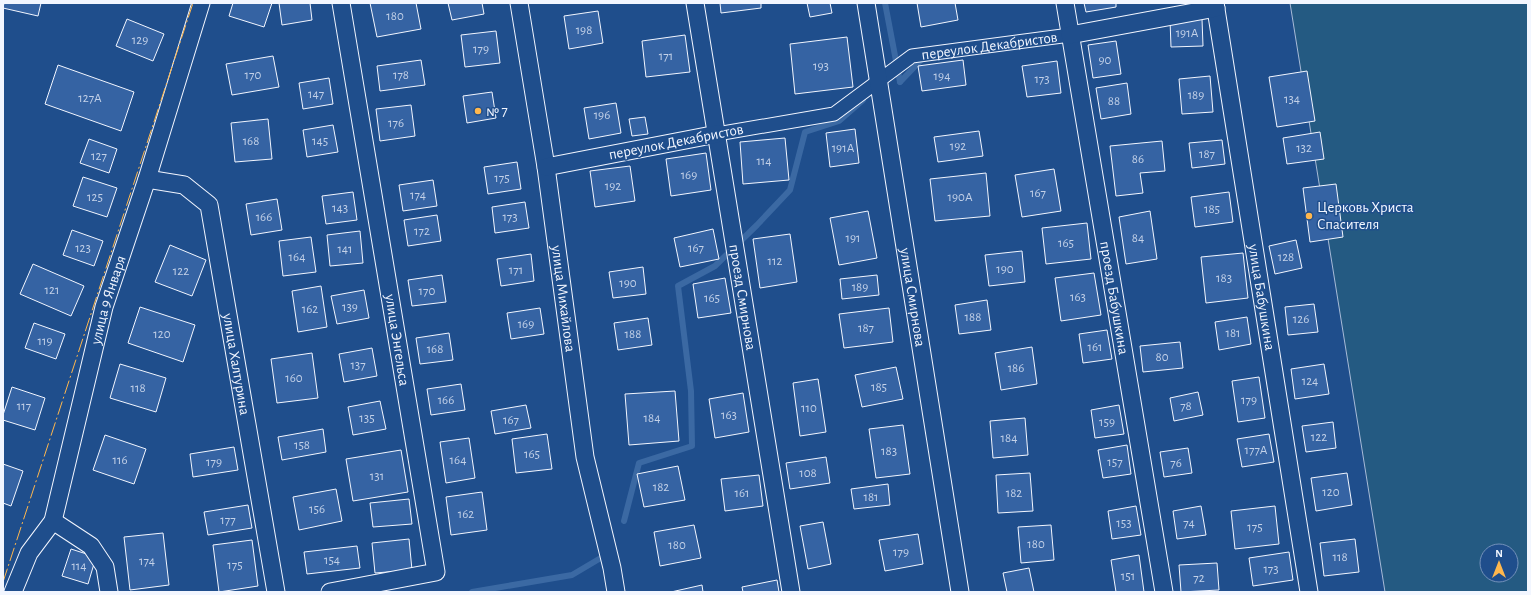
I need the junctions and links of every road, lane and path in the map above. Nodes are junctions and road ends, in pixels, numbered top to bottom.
1 (201, 3) edge
2 (341, 3) edge
3 (519, 3) edge
4 (695, 3) edge
5 (866, 3) edge
6 (1065, 3) edge
7 (1215, 6) edge
8 (1070, 35) junction
9 (878, 81) junction
10 (717, 134) junction
11 (546, 167) junction
12 (147, 179) junction
13 (53, 521) junction
14 (13, 592) edge
15 (109, 592) edge
16 (276, 592) edge
17 (330, 592) edge
18 (616, 592) edge
19 (791, 592) edge
20 (960, 592) edge
21 (1164, 592) edge
22 (1309, 592) edge

1 - 12 street, улица 9 Января
2 - 17 street, улица Энгельса
3 - 11 street, улица Михайлова
4 - 10 street, проезд Смирнова
5 - 9 street, улица Смирнова
6 - 8 street, проезд Бабушкина
7 - 8 street, переулок Декабристов
7 - 22 street, улица Бабушкина
8 - 9 street, переулок Декабристов
8 - 21 street, проезд Бабушкина
9 - 10 street, переулок Декабристов
9 - 20 street, улица Смирнова
10 - 11 street, переулок Декабристов
10 - 19 street, проезд Смирнова
11 - 18 street, улица Михайлова
12 - 13 street, улица 9 Января
12 - 16 street, улица Халтурина
13 - 14 street, улица 9 Января
13 - 15 street

